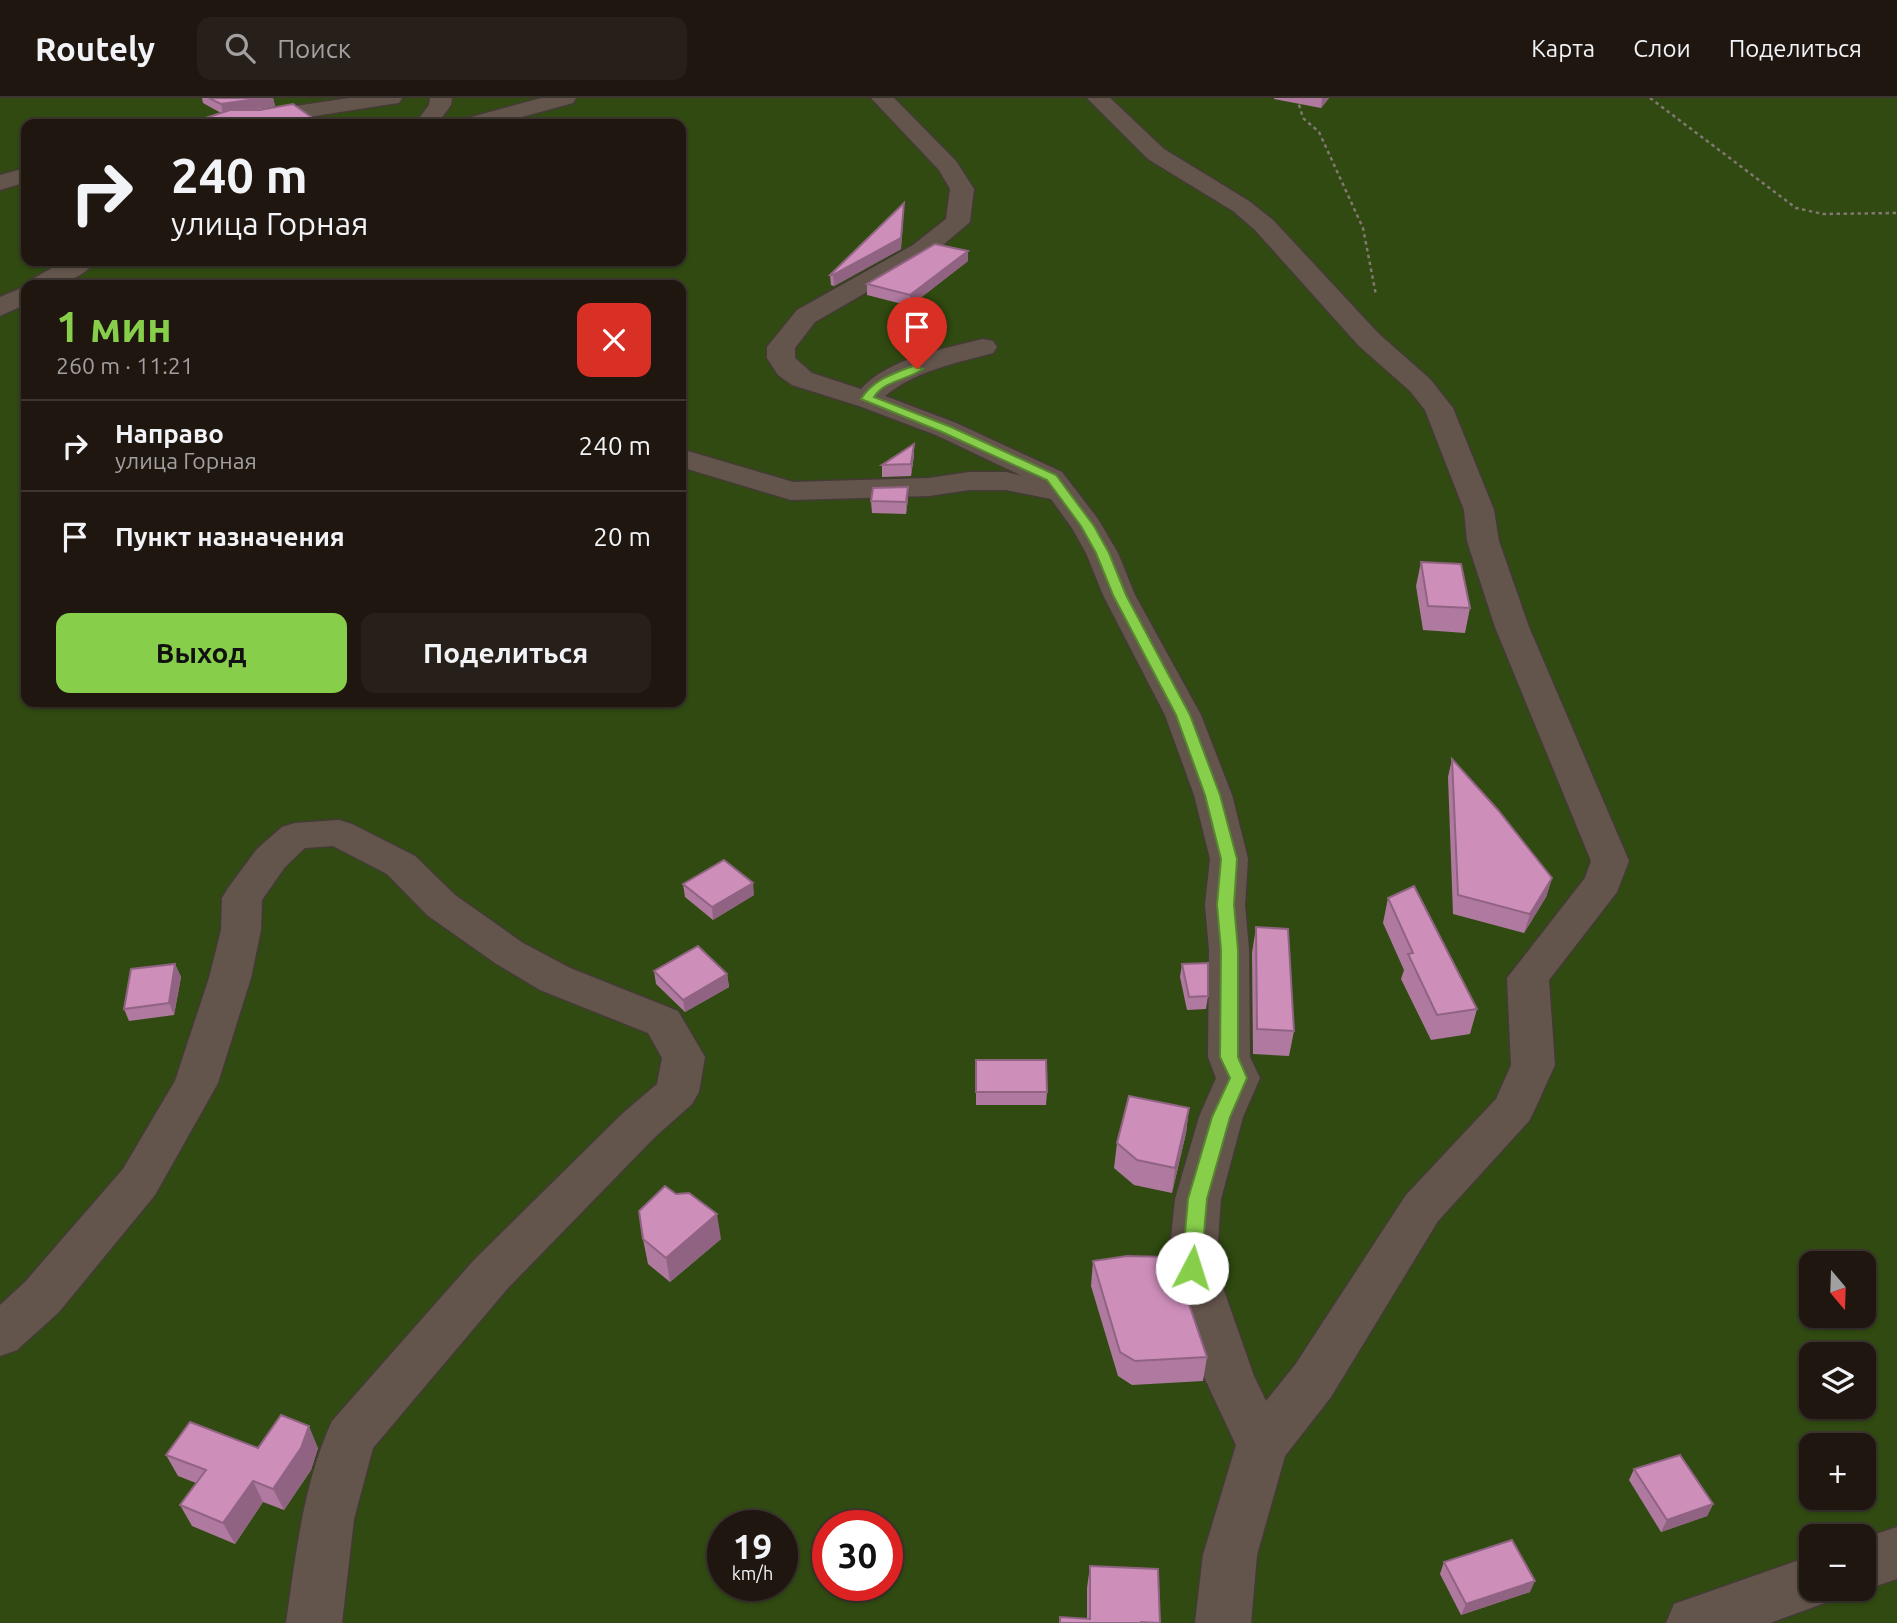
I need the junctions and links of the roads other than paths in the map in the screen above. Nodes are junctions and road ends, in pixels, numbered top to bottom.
1 (391, 98) edge
2 (441, 98) edge
3 (565, 98) edge
4 (882, 98) edge
5 (1098, 98) edge
6 (255, 119) edge
7 (430, 119) edge
8 (490, 119) edge
9 (21, 177) edge
10 (0, 183) edge
11 (73, 266) edge
12 (49, 280) edge
13 (21, 296) edge
14 (0, 308) edge
15 (983, 347) dead end
16 (867, 399) junction
17 (686, 460) edge
18 (1064, 494) junction
19 (0, 1335) edge
20 (1262, 1445) junction
21 (1897, 1553) edge
22 (1876, 1560) edge
23 (1799, 1586) edge
24 (314, 1623) edge
25 (1223, 1623) edge
26 (1694, 1623) edge

1 - 6 street
2 - 7 street
3 - 8 street
4 - 16 street
5 - 20 street
9 - 10 street
11 - 12 street
13 - 14 street
15 - 16 street
16 - 18 street
17 - 18 street
18 - 20 street
19 - 24 street
20 - 25 street
21 - 22 street
23 - 26 street

